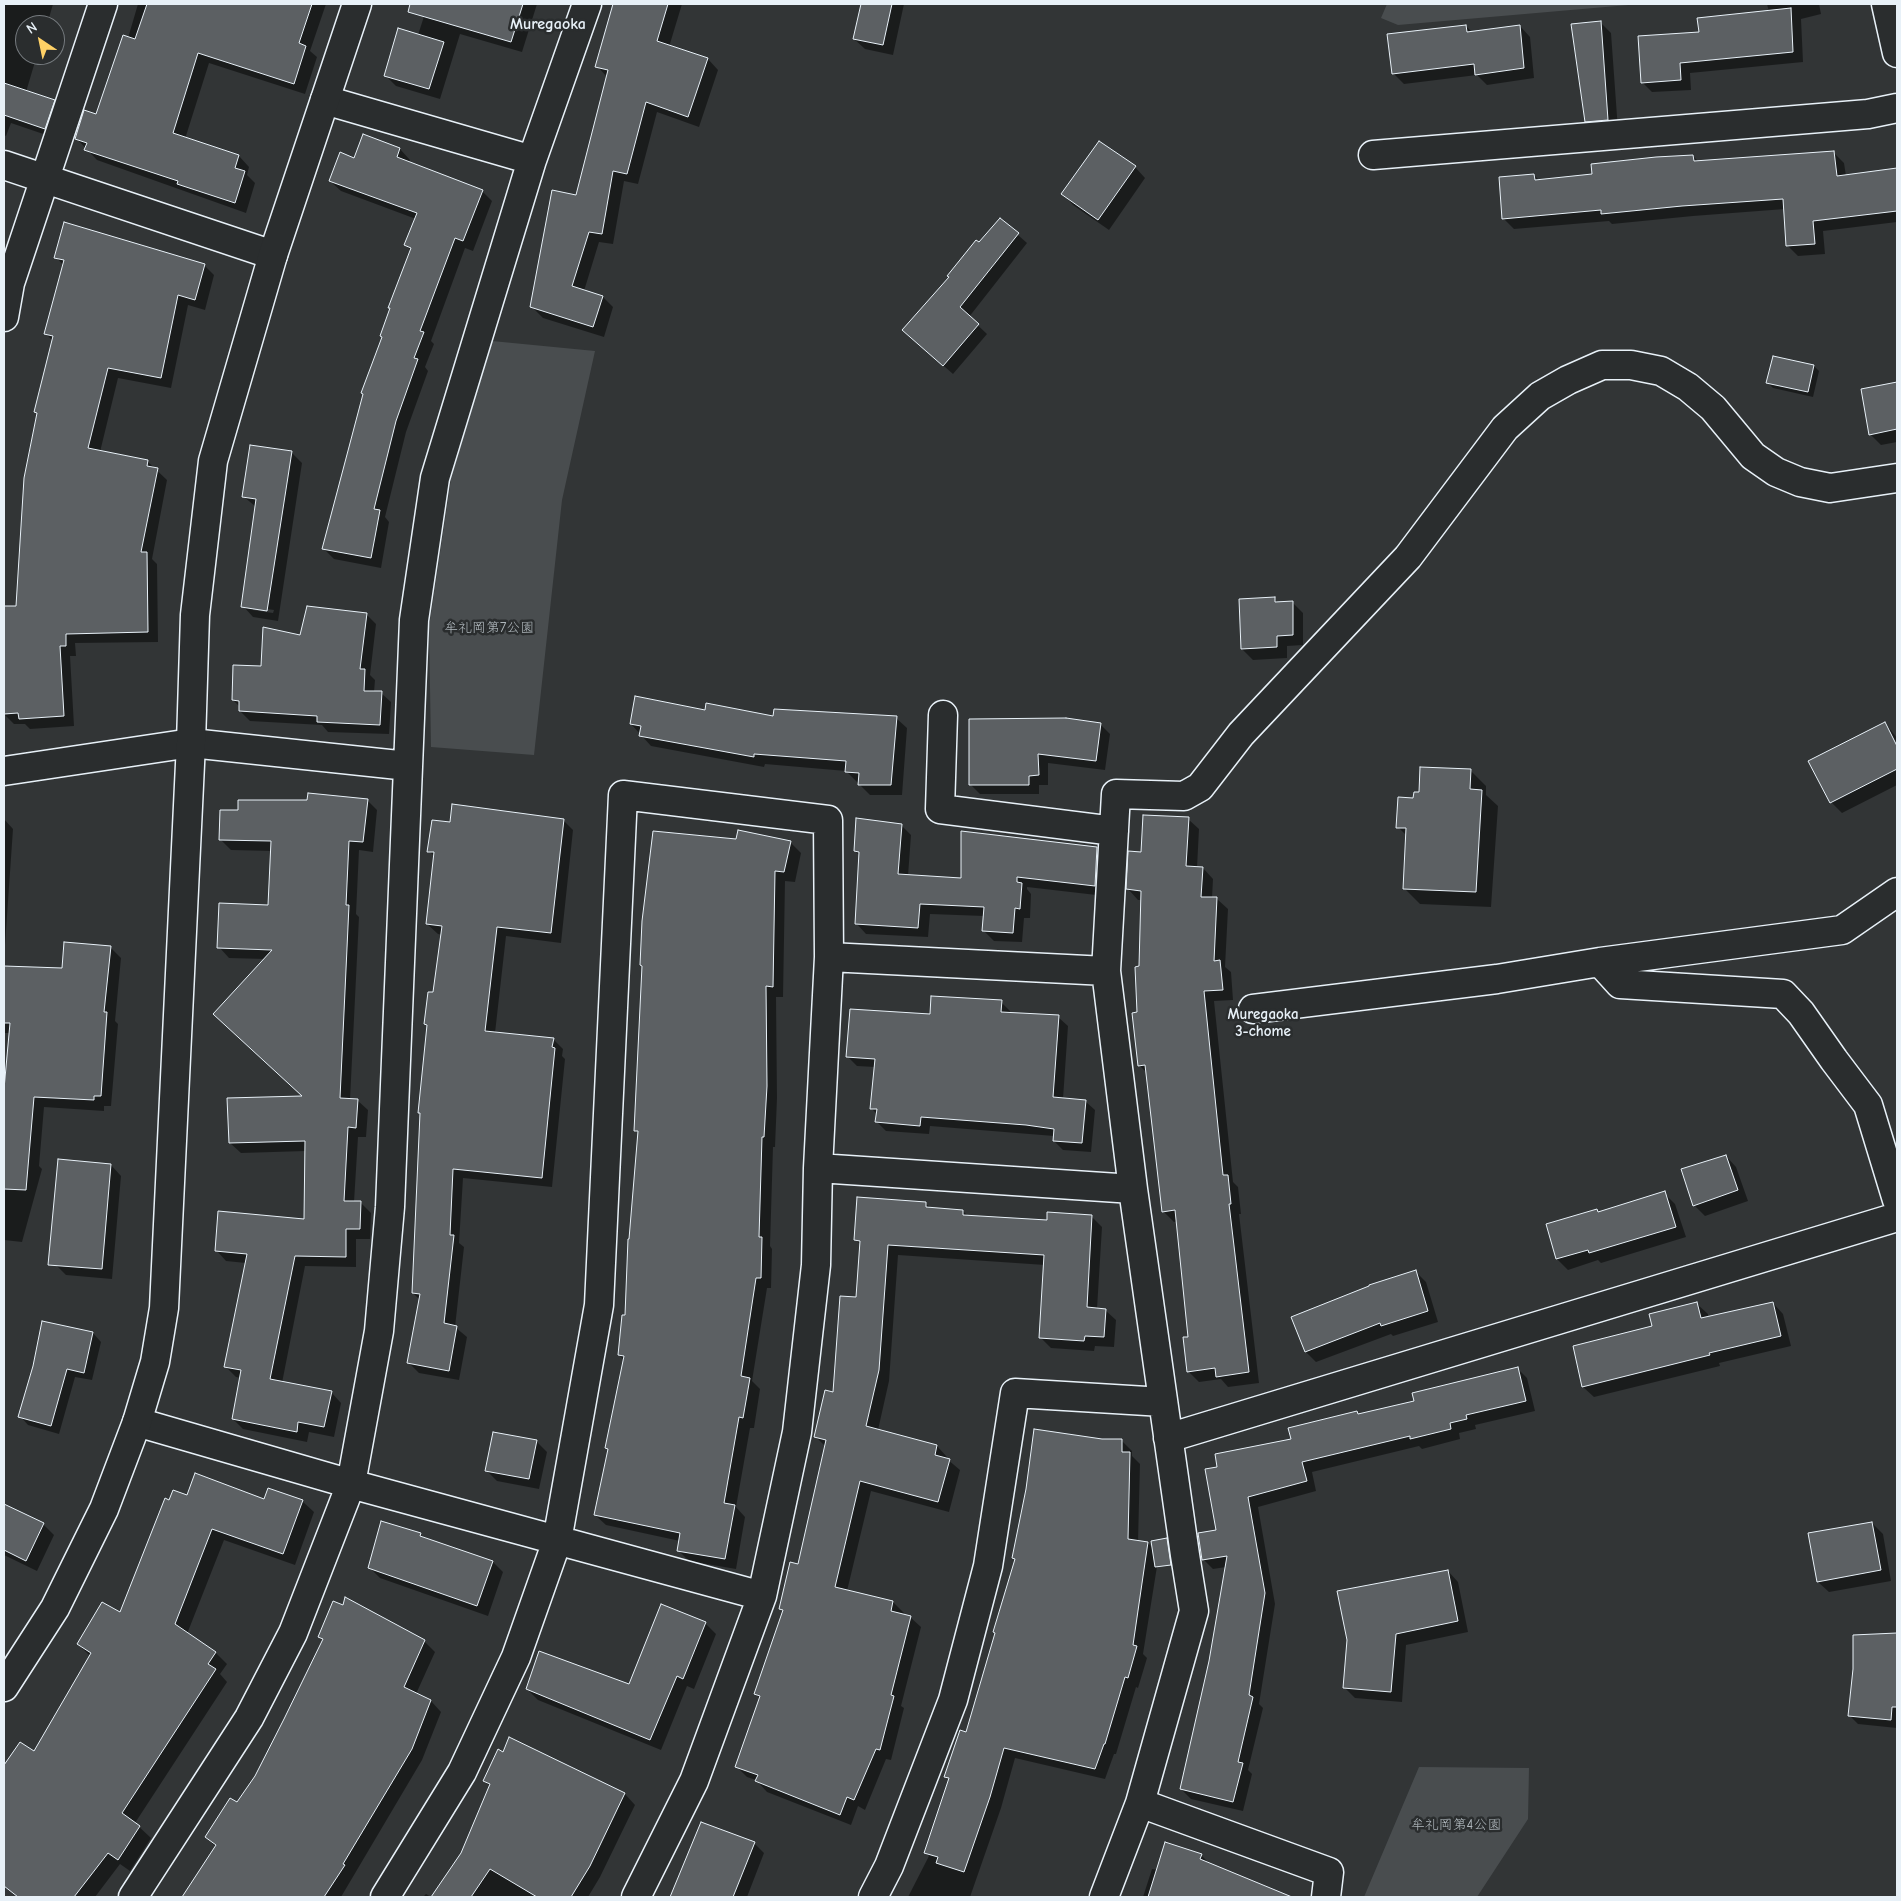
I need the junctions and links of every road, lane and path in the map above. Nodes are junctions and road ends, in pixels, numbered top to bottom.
1 (104, 4) edge
2 (357, 4) edge
3 (587, 4) edge
4 (1886, 4) edge
5 (1897, 53) edge
6 (325, 100) junction
7 (1897, 108) edge
8 (1373, 155) dead end
9 (532, 160) junction
10 (4, 165) edge
11 (44, 178) junction
12 (273, 255) junction
13 (4, 317) edge
14 (1897, 478) edge
15 (943, 715) dead end
16 (191, 743) junction
17 (408, 766) junction
18 (4, 771) edge
19 (1114, 831) junction
20 (1897, 892) edge
21 (829, 957) junction
22 (1600, 962) junction
23 (1106, 971) junction
24 (1253, 1009) dead end
25 (818, 1168) junction
26 (1133, 1189) junction
27 (1897, 1200) edge
28 (1897, 1217) edge
29 (1163, 1402) junction
30 (137, 1422) junction
31 (1168, 1438) junction
32 (350, 1484) junction
33 (557, 1541) junction
34 (762, 1596) junction
35 (4, 1687) edge
36 (1140, 1803) junction
37 (133, 1897) edge
38 (386, 1897) edge
39 (636, 1897) edge
40 (872, 1897) edge
41 (1104, 1897) edge
42 (1326, 1897) edge

1 - 11 street
2 - 6 street
3 - 9 street
4 - 5 street
6 - 9 street
6 - 12 street
7 - 8 street
9 - 17 street
10 - 11 street
11 - 12 street
11 - 13 street
12 - 16 street
14 - 19 street
15 - 19 street
16 - 17 street
16 - 18 street
16 - 30 street
17 - 32 street
19 - 23 street
20 - 22 street
21 - 23 street
21 - 25 street
21 - 33 street
22 - 24 street
22 - 27 street
23 - 26 street
25 - 26 street
25 - 34 street
26 - 29 street
28 - 31 street
29 - 31 street
29 - 40 street
30 - 32 street
30 - 35 street
31 - 36 street
32 - 33 street
32 - 37 street
33 - 34 street
33 - 38 street
34 - 39 street
36 - 41 street
36 - 42 street

